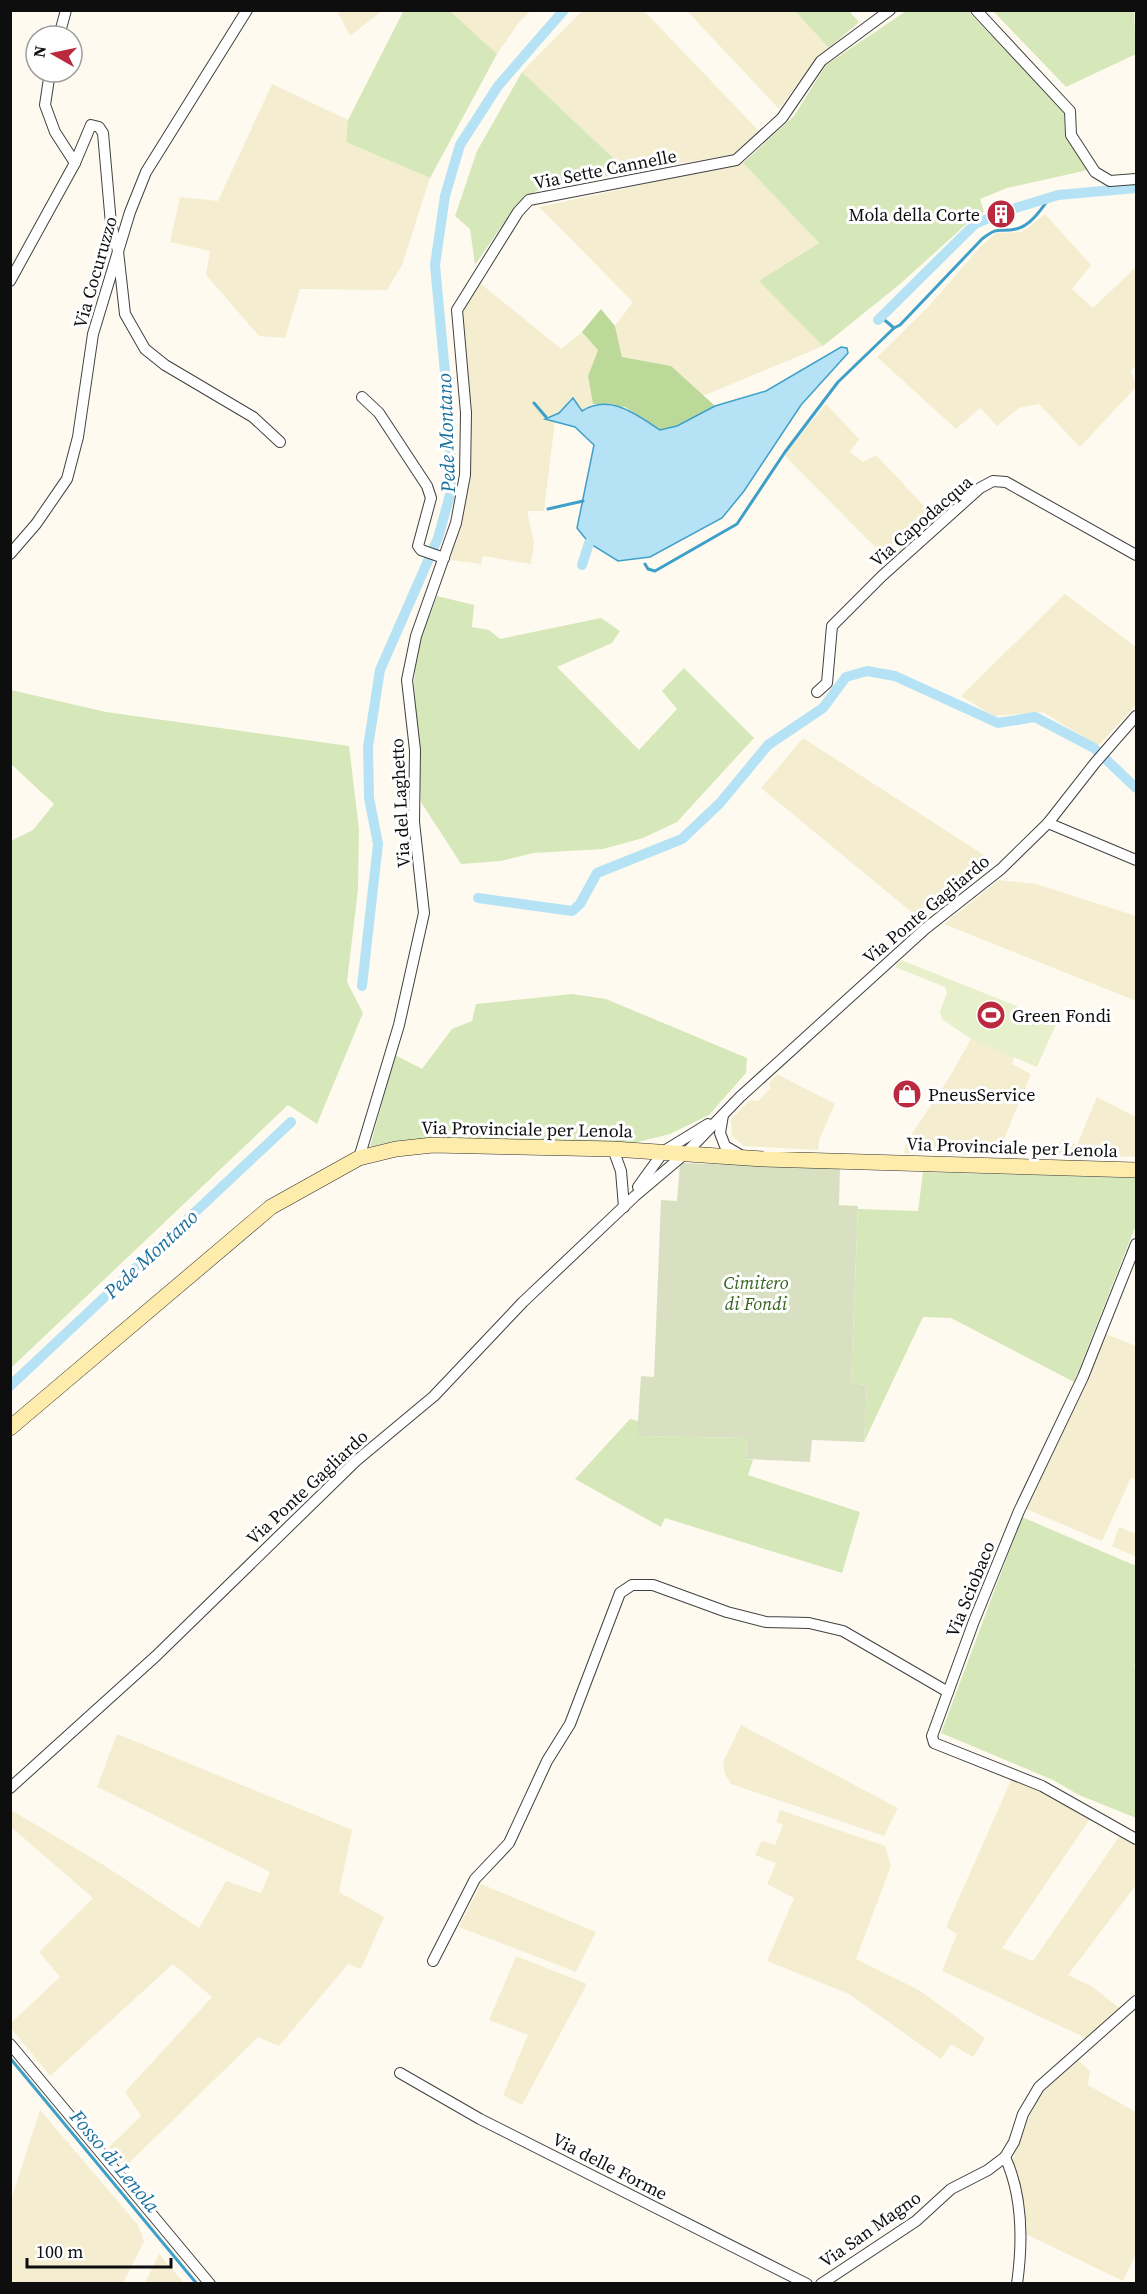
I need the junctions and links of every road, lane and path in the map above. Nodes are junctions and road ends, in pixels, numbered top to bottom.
1 (247, 10) edge
2 (890, 10) edge
3 (976, 10) edge
4 (48, 84) edge
5 (75, 163) junction
6 (1137, 179) edge
7 (118, 251) junction
8 (10, 281) edge
9 (362, 397) dead end
10 (280, 442) dead end
11 (10, 554) edge
12 (443, 555) junction
13 (1137, 555) edge
14 (817, 692) dead end
15 (1137, 716) edge
16 (1048, 823) junction
17 (1137, 860) edge
18 (723, 1115) junction
19 (613, 1149) junction
20 (664, 1151) junction
21 (686, 1153) junction
22 (742, 1156) junction
23 (359, 1158) junction
24 (1137, 1170) edge
25 (624, 1207) junction
26 (1137, 1244) edge
27 (10, 1428) edge
28 (948, 1692) junction
29 (10, 1788) edge
30 (1137, 1839) edge
31 (433, 1961) dead end
32 (1137, 2001) edge
33 (10, 2044) edge
34 (400, 2073) dead end
35 (1005, 2157) junction
36 (210, 2283) edge
37 (807, 2283) edge
38 (820, 2283) edge
39 (1017, 2283) edge

1 - 7 street, Via Cocuruzzo
2 - 12 street, Via Sette Cannelle
3 - 6 street
4 - 5 street
5 - 7 street
5 - 8 street
7 - 10 street
7 - 11 street, Via Cocuruzzo
9 - 12 street
12 - 23 street, Via del Laghetto
13 - 14 street, Via Capodacqua
15 - 16 street, Via Ponte Gagliardo
16 - 17 street
16 - 18 street, Via Ponte Gagliardo
18 - 20 street, Via Ponte Gagliardo
18 - 21 street, Via Ponte Gagliardo
18 - 22 street
19 - 20 main road, Via Provinciale per Lenola
19 - 23 main road, Via Provinciale per Lenola
19 - 25 street
20 - 21 main road, Via Provinciale per Lenola
20 - 25 street, Via Ponte Gagliardo
21 - 22 main road, Via Provinciale per Lenola
21 - 25 street, Via Ponte Gagliardo
22 - 24 main road, Via Provinciale per Lenola
23 - 27 main road, Via Provinciale per Lenola
25 - 29 street, Via Ponte Gagliardo
26 - 28 street, Via Sciobaco
28 - 30 street, Via Sciobaco
28 - 31 street
32 - 35 street
33 - 36 street
34 - 37 street, Via delle Forme
35 - 38 street, Via San Magno
35 - 39 street

